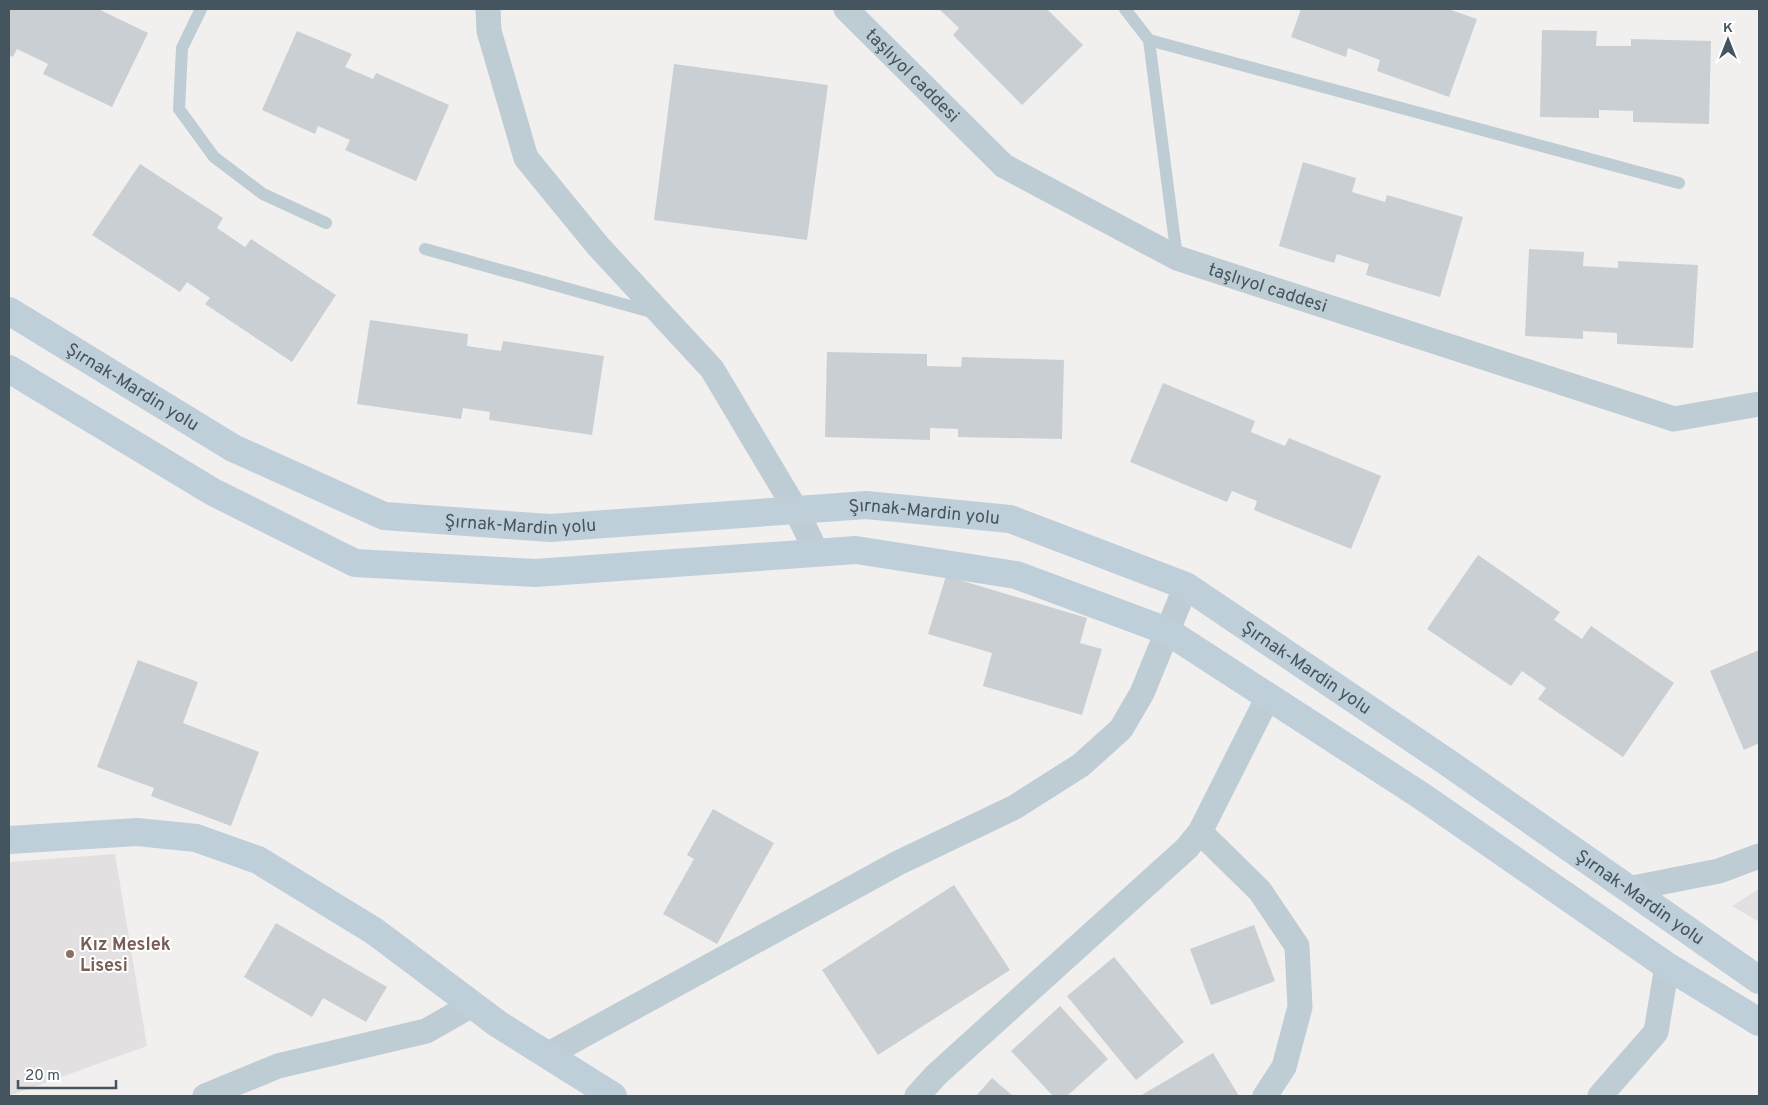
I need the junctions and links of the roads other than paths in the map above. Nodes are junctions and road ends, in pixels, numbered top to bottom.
1 (201, 9) edge
2 (488, 9) edge
3 (846, 9) edge
4 (1125, 9) edge
5 (1149, 40) junction
6 (1678, 183) dead end
7 (326, 223) dead end
8 (425, 249) dead end
9 (1177, 258) junction
10 (9, 310) edge
11 (662, 315) junction
12 (9, 369) edge
13 (1759, 404) edge
14 (796, 510) junction
15 (817, 553) junction
16 (1186, 586) junction
17 (1167, 632) junction
18 (1268, 697) junction
19 (1200, 832) junction
20 (9, 840) edge
21 (1759, 856) edge
22 (1628, 889) junction
23 (1667, 966) junction
24 (1759, 980) edge
25 (472, 1005) junction
26 (1759, 1022) edge
27 (547, 1055) junction
28 (205, 1096) edge
29 (613, 1096) edge
30 (917, 1096) edge
31 (1265, 1096) edge
32 (1600, 1096) edge

1 - 7 lane
2 - 11 street
3 - 9 street, taşlıyol caddesi
4 - 5 lane
5 - 6 lane
5 - 9 lane
8 - 11 lane
9 - 13 street, taşlıyol caddesi
10 - 14 street, Şırnak-Mardin yolu
11 - 14 street
12 - 15 street
14 - 15 street
14 - 16 street, Şırnak-Mardin yolu
15 - 17 street
16 - 17 street
16 - 22 street, Şırnak-Mardin yolu
17 - 18 street
17 - 27 street
18 - 19 street
18 - 23 street
19 - 30 street
19 - 31 street
20 - 25 street
21 - 22 street
22 - 24 street, Şırnak-Mardin yolu
23 - 26 street
23 - 32 street
25 - 27 street
25 - 28 street
27 - 29 street

